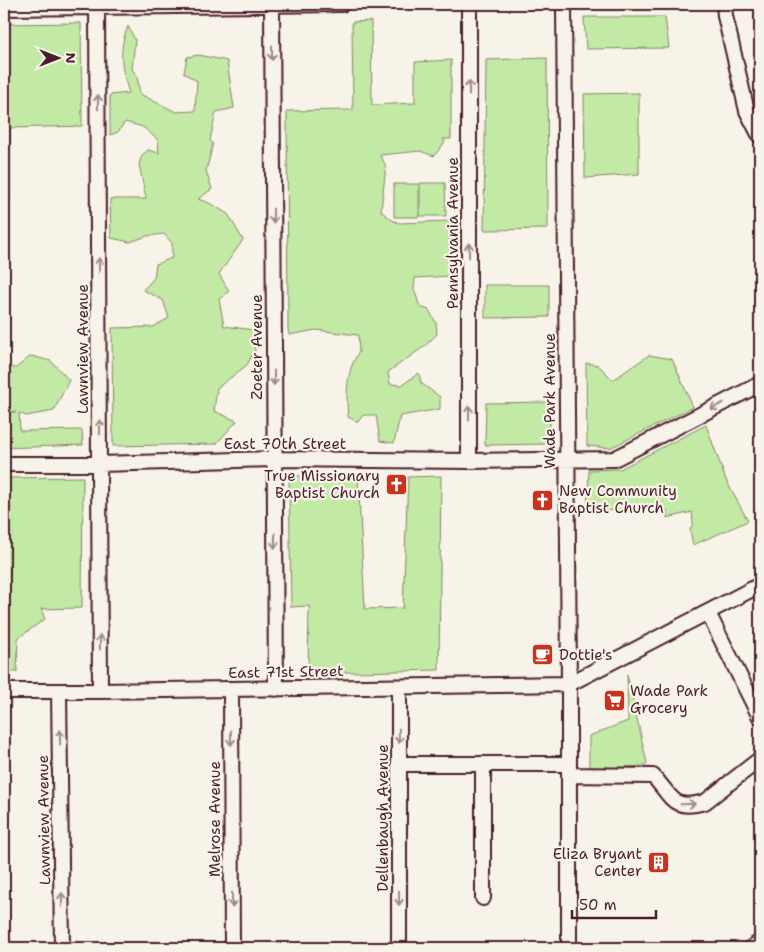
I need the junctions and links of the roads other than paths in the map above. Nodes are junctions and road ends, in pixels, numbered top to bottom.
1 (342, 4) edge
2 (469, 4) edge
3 (564, 4) edge
4 (724, 4) edge
5 (272, 5) edge
6 (97, 7) junction
7 (4, 8) edge
8 (760, 136) edge
9 (760, 384) edge
10 (274, 459) junction
11 (567, 460) junction
12 (469, 462) junction
13 (4, 464) edge
14 (100, 464) junction
15 (760, 586) edge
16 (708, 613) junction
17 (569, 684) junction
18 (399, 687) junction
19 (231, 689) junction
20 (276, 689) junction
21 (4, 691) edge
22 (59, 691) junction
23 (100, 691) junction
24 (760, 717) edge
25 (760, 759) edge
26 (399, 764) junction
27 (483, 764) junction
28 (569, 770) junction
29 (484, 898) dead end
30 (760, 942) edge
31 (62, 948) edge
32 (232, 948) edge
33 (399, 948) edge
34 (569, 948) edge
35 (752, 948) edge

1 - 5 street
12 -> 2 street, Pennsylvania Avenue
3 - 11 street, Wade Park Avenue
4 - 8 street
5 - 6 street
5 -> 10 street, Zoeter Avenue
6 - 7 street
14 -> 6 street, Lawnview Avenue
9 -> 11 street, East 70th Street
10 - 12 street, East 70th Street
10 - 14 street, East 70th Street
10 -> 20 street, Zoeter Avenue
11 - 12 street, East 70th Street
11 - 17 street, Wade Park Avenue
13 - 14 street, East 70th Street
23 -> 14 street, Lawnview Avenue
15 - 16 street
16 - 17 street
16 - 24 street
17 - 18 street, East 71st Street
17 - 28 street, Wade Park Avenue
18 - 20 street, East 71st Street
18 -> 26 street, Dellenbaugh Avenue
19 - 20 street, East 71st Street
19 - 23 street, East 71st Street
19 -> 32 street, Melrose Avenue
21 - 22 street, East 71st Street
22 - 23 street, East 71st Street
31 -> 22 street, Lawnview Avenue
28 -> 25 street
26 - 27 street
26 -> 33 street, Dellenbaugh Avenue
27 - 28 street
27 - 29 street
28 - 34 street, Wade Park Avenue
30 - 35 street

